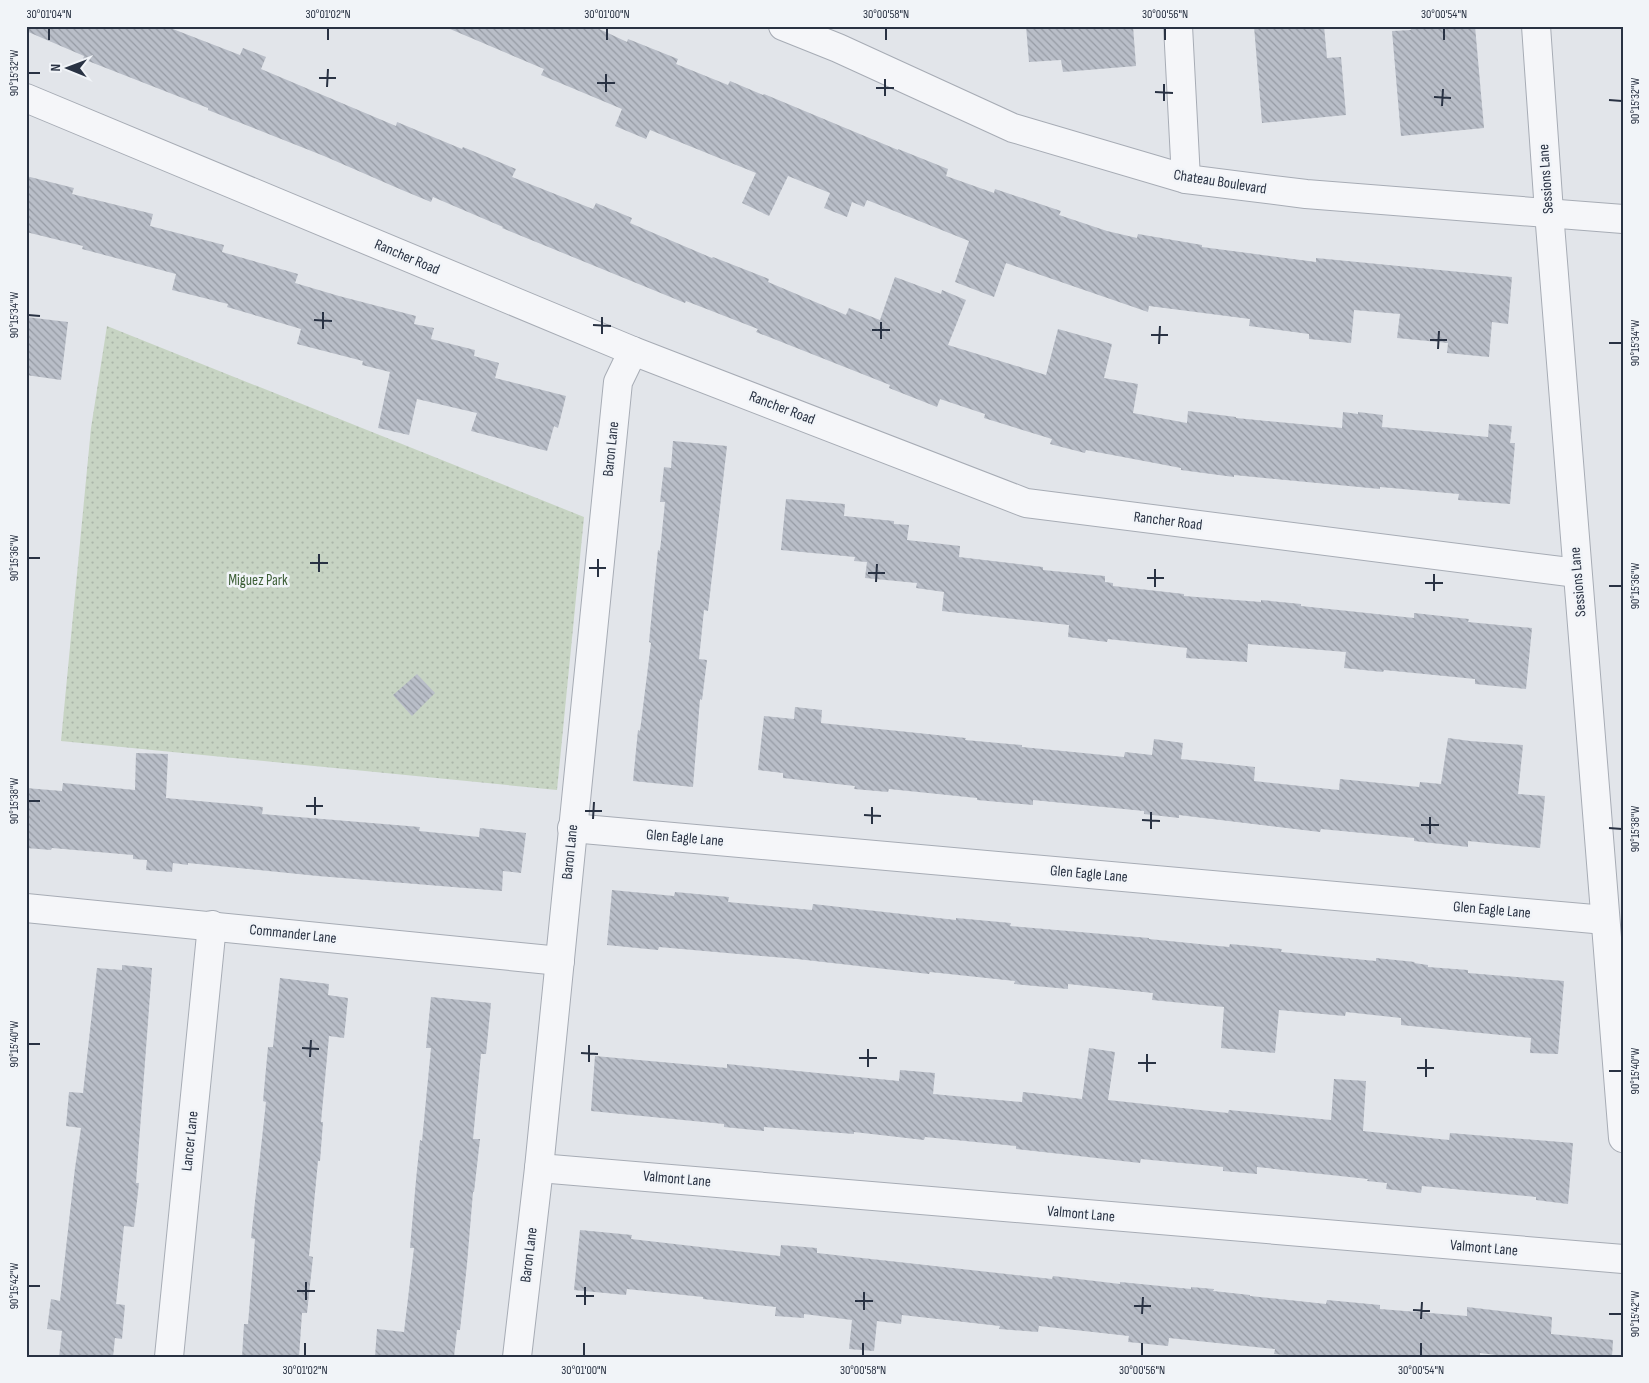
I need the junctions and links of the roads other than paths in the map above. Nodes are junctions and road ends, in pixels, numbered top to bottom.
1 (783, 26) edge
2 (1178, 26) edge
3 (1536, 26) edge
4 (837, 37) edge
5 (26, 98) edge
6 (1186, 180) junction
7 (1548, 212) junction
8 (1623, 219) edge
9 (633, 351) junction
10 (1577, 572) junction
11 (572, 828) junction
12 (26, 908) edge
13 (1605, 920) junction
14 (212, 925) junction
15 (560, 962) junction
16 (1623, 1138) edge
17 (539, 1168) junction
18 (1623, 1259) edge
19 (169, 1357) edge
20 (517, 1357) edge

1 - 4 street, Chateau Boulevard
2 - 6 street
3 - 7 street, Sessions Lane
4 - 6 street, Chateau Boulevard
5 - 9 street, Rancher Road
6 - 7 street, Chateau Boulevard
7 - 8 street, Chateau Boulevard
7 - 10 street, Sessions Lane
9 - 10 street, Rancher Road
9 - 11 street, Baron Lane
10 - 13 street, Sessions Lane
11 - 13 street, Glen Eagle Lane
11 - 15 street, Baron Lane
12 - 14 street, Commander Lane
13 - 16 street, Sessions Lane
14 - 15 street, Commander Lane
14 - 19 street, Lancer Lane
15 - 17 street, Baron Lane
17 - 18 street, Valmont Lane
17 - 20 street, Baron Lane

